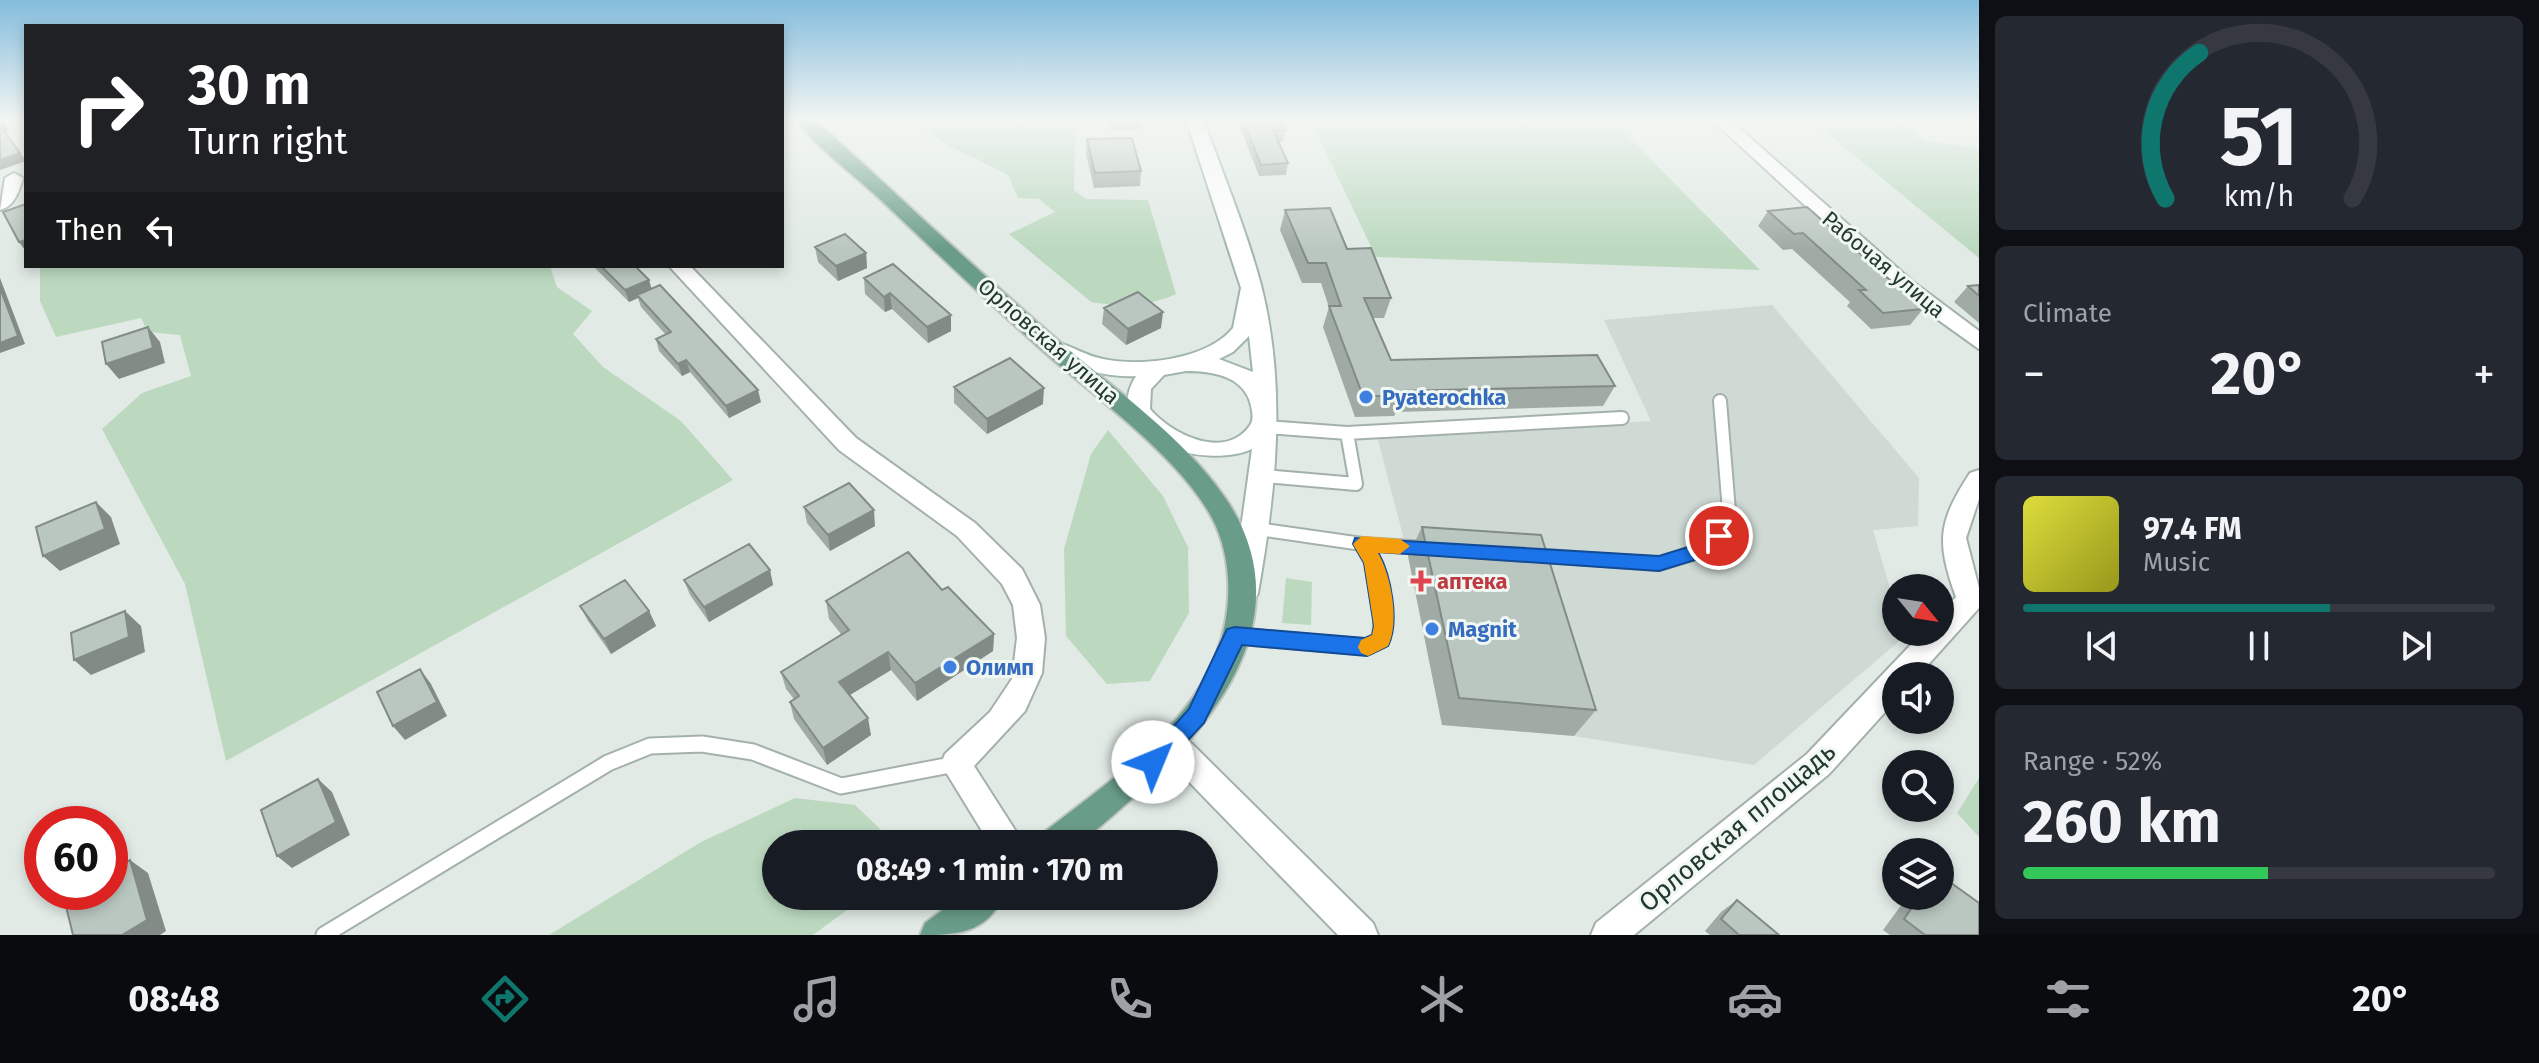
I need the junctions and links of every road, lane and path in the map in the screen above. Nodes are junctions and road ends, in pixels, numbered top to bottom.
1 (851, 163) edge
2 (1209, 163) edge
3 (1768, 163) edge
4 (13, 177) edge
5 (0, 204) edge
6 (681, 268) edge
7 (1251, 287) junction
8 (1979, 342) edge
9 (1053, 348) junction
10 (1189, 361) junction
11 (1720, 401) dead end
12 (1622, 418) dead end
13 (1266, 419) junction
14 (1149, 428) junction
15 (1347, 433) junction
16 (1264, 476) junction
17 (1979, 479) edge
18 (1258, 529) junction
19 (1362, 544) junction
20 (1440, 549) edge
21 (1518, 554) edge
22 (1244, 595) junction
23 (1975, 602) edge
24 (1235, 636) junction
25 (1914, 662) edge
26 (1882, 695) edge
27 (1172, 744) junction
28 (956, 764) junction
29 (999, 830) edge
30 (1071, 830) edge
31 (969, 910) edge
32 (324, 935) edge
33 (937, 935) edge
34 (1361, 935) edge
35 (1608, 935) edge

1 - 9 main road, Орловская улица
2 - 7 street
3 - 8 street, Рабочая улица
4 - 5 street
6 - 28 street
7 - 10 street
7 - 13 street
9 - 10 street
9 - 14 main road, Орловская улица
10 - 13 street
10 - 14 street
11 - 21 lane
12 - 15 lane
13 - 14 street
13 - 15 lane
13 - 16 street
14 - 22 main road, Орловская улица
15 - 16 lane
16 - 18 street
17 - 23 street
18 - 19 lane
18 - 22 street
19 - 20 lane
19 - 24 lane
22 - 24 main road
23 - 25 street, Орловская площадь
24 - 27 main road
26 - 35 street, Орловская площадь
27 - 30 main road
27 - 34 street
28 - 29 street
28 - 32 lane
31 - 33 main road

